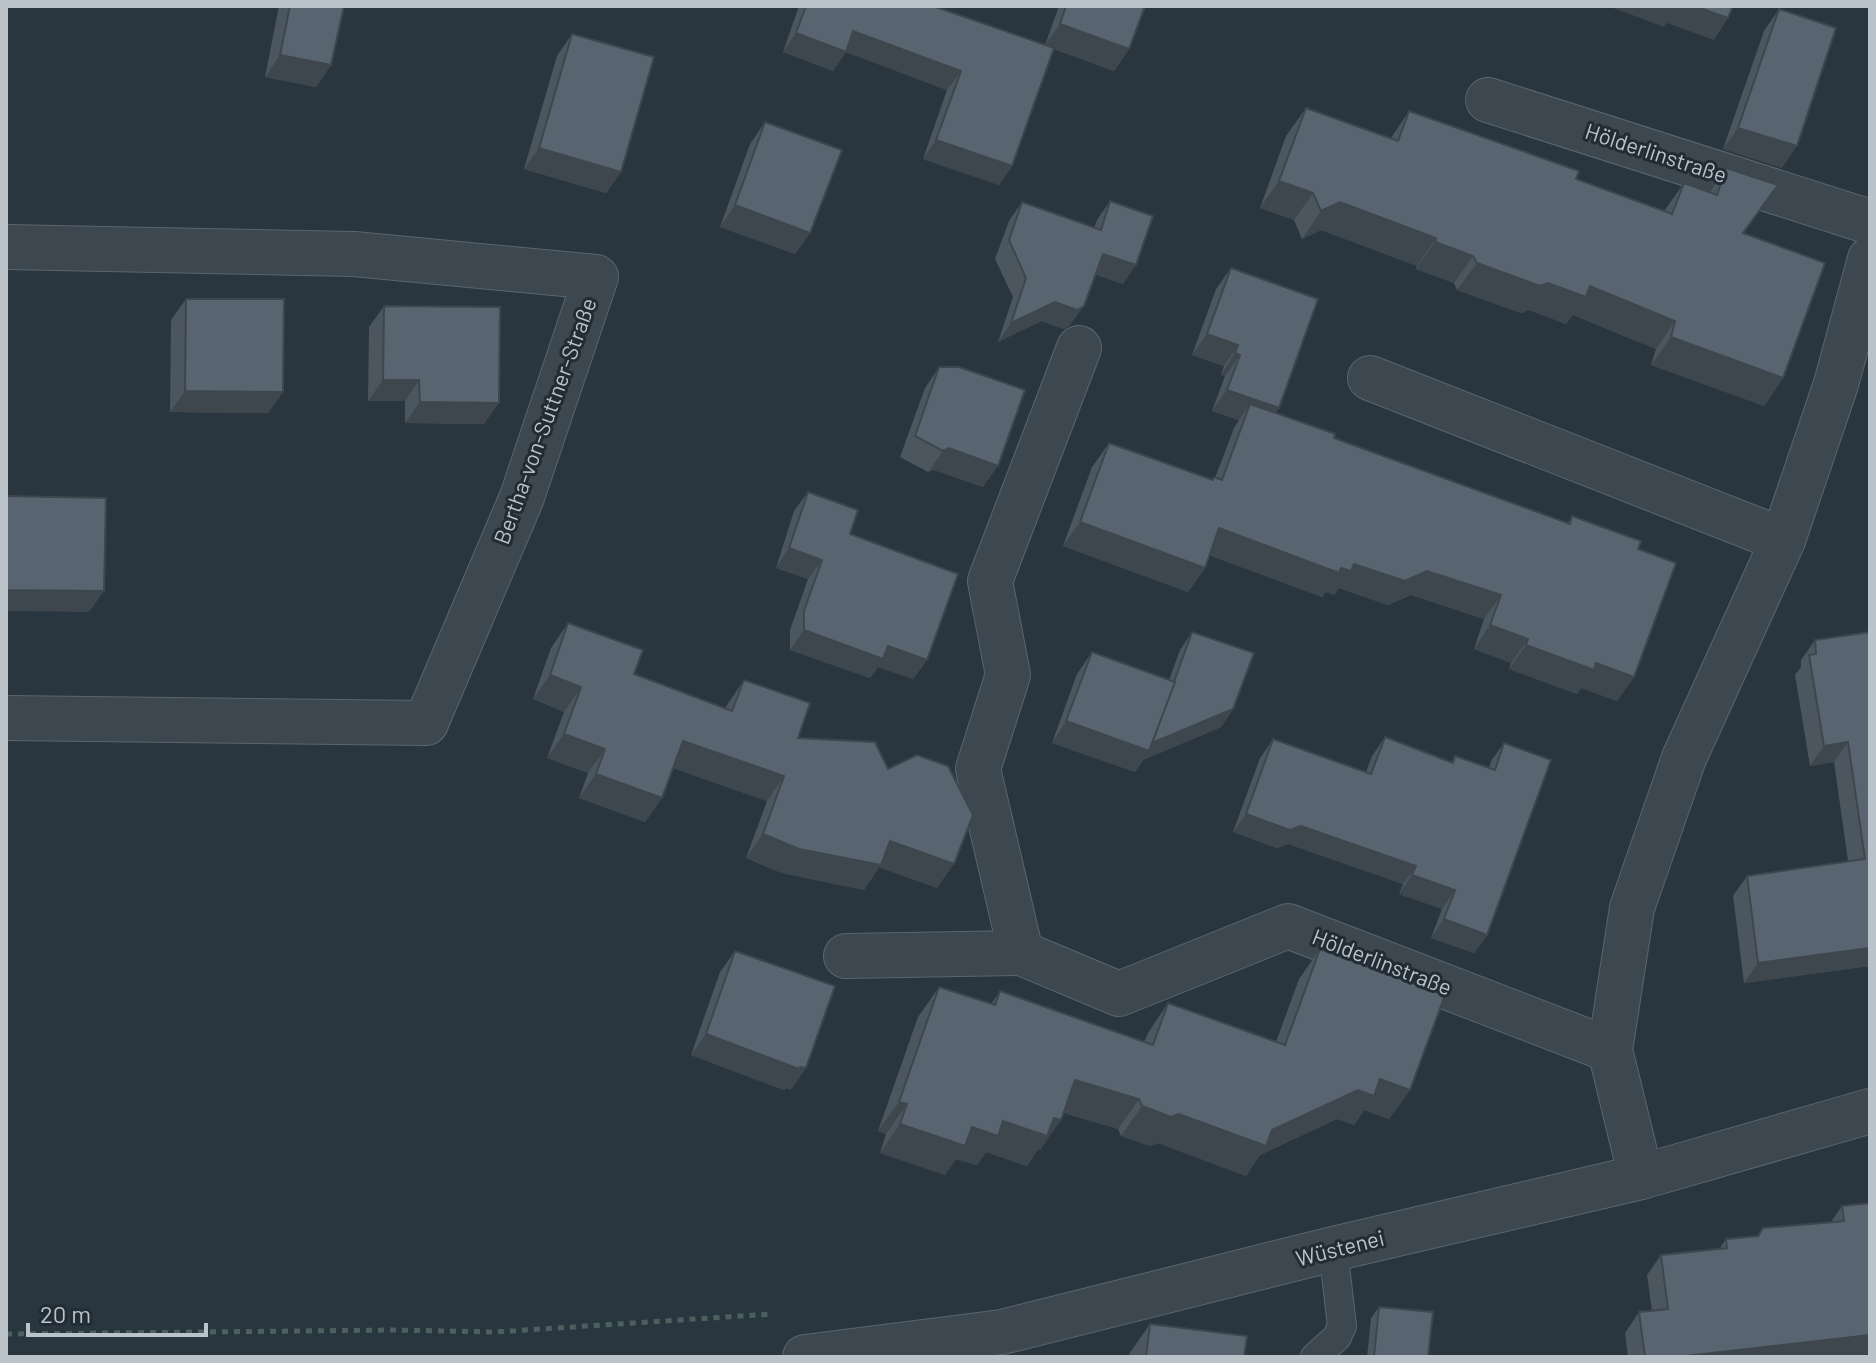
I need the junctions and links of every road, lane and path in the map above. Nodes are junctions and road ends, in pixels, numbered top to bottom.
1 (1488, 100) dead end
2 (1870, 222) edge
3 (6, 247) edge
4 (1870, 259) edge
5 (1079, 348) dead end
6 (1370, 378) dead end
7 (1783, 540) junction
8 (6, 718) edge
9 (1021, 953) junction
10 (846, 956) dead end
11 (1610, 1050) junction
12 (1870, 1111) edge
13 (1641, 1177) junction
14 (1333, 1249) junction
15 (776, 1313) dead end
16 (6, 1334) edge
17 (805, 1357) edge
18 (1315, 1357) edge

1 - 2 street, Hölderlinstraße
3 - 8 street, Bertha-von-Suttner-Straße
4 - 7 street
5 - 9 street
6 - 7 street
7 - 11 street
9 - 10 street, Hölderlinstraße
9 - 11 street, Hölderlinstraße
11 - 13 street
12 - 13 street, Wüstenei
13 - 14 street, Wüstenei
14 - 17 street, Wüstenei
14 - 18 lane
15 - 16 path

